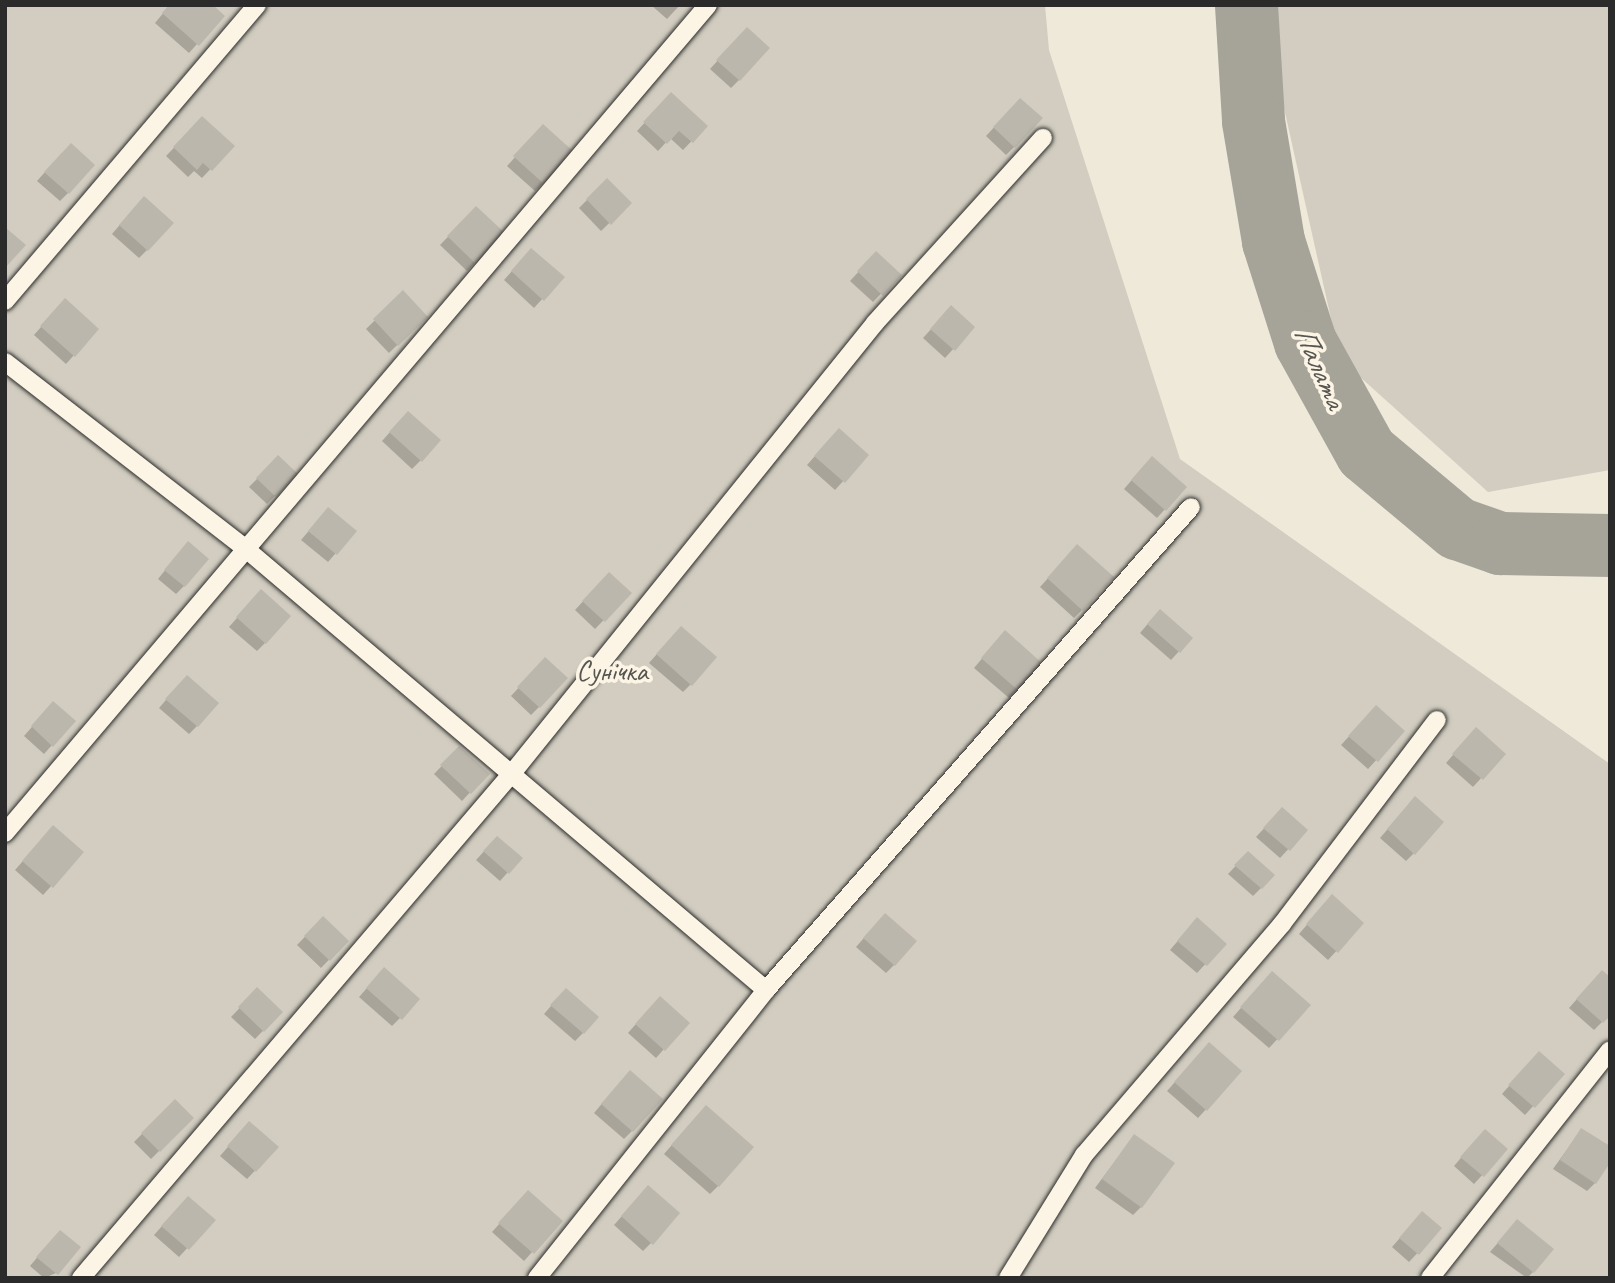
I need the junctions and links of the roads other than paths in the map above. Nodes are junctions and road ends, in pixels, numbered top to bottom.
1 (257, 5) edge
2 (708, 5) edge
3 (1043, 138) dead end
4 (5, 301) edge
5 (5, 362) edge
6 (1191, 507) dead end
7 (246, 549) junction
8 (1437, 720) dead end
9 (513, 772) junction
10 (5, 832) edge
11 (766, 990) junction
12 (1610, 1050) edge
13 (81, 1278) edge
14 (537, 1278) edge
15 (1007, 1278) edge
16 (1430, 1278) edge

1 - 4 lane
2 - 7 lane
3 - 9 lane
5 - 7 lane
6 - 11 lane
7 - 9 lane
7 - 10 lane
8 - 15 lane
9 - 11 lane
9 - 13 lane
11 - 14 lane
12 - 16 lane

